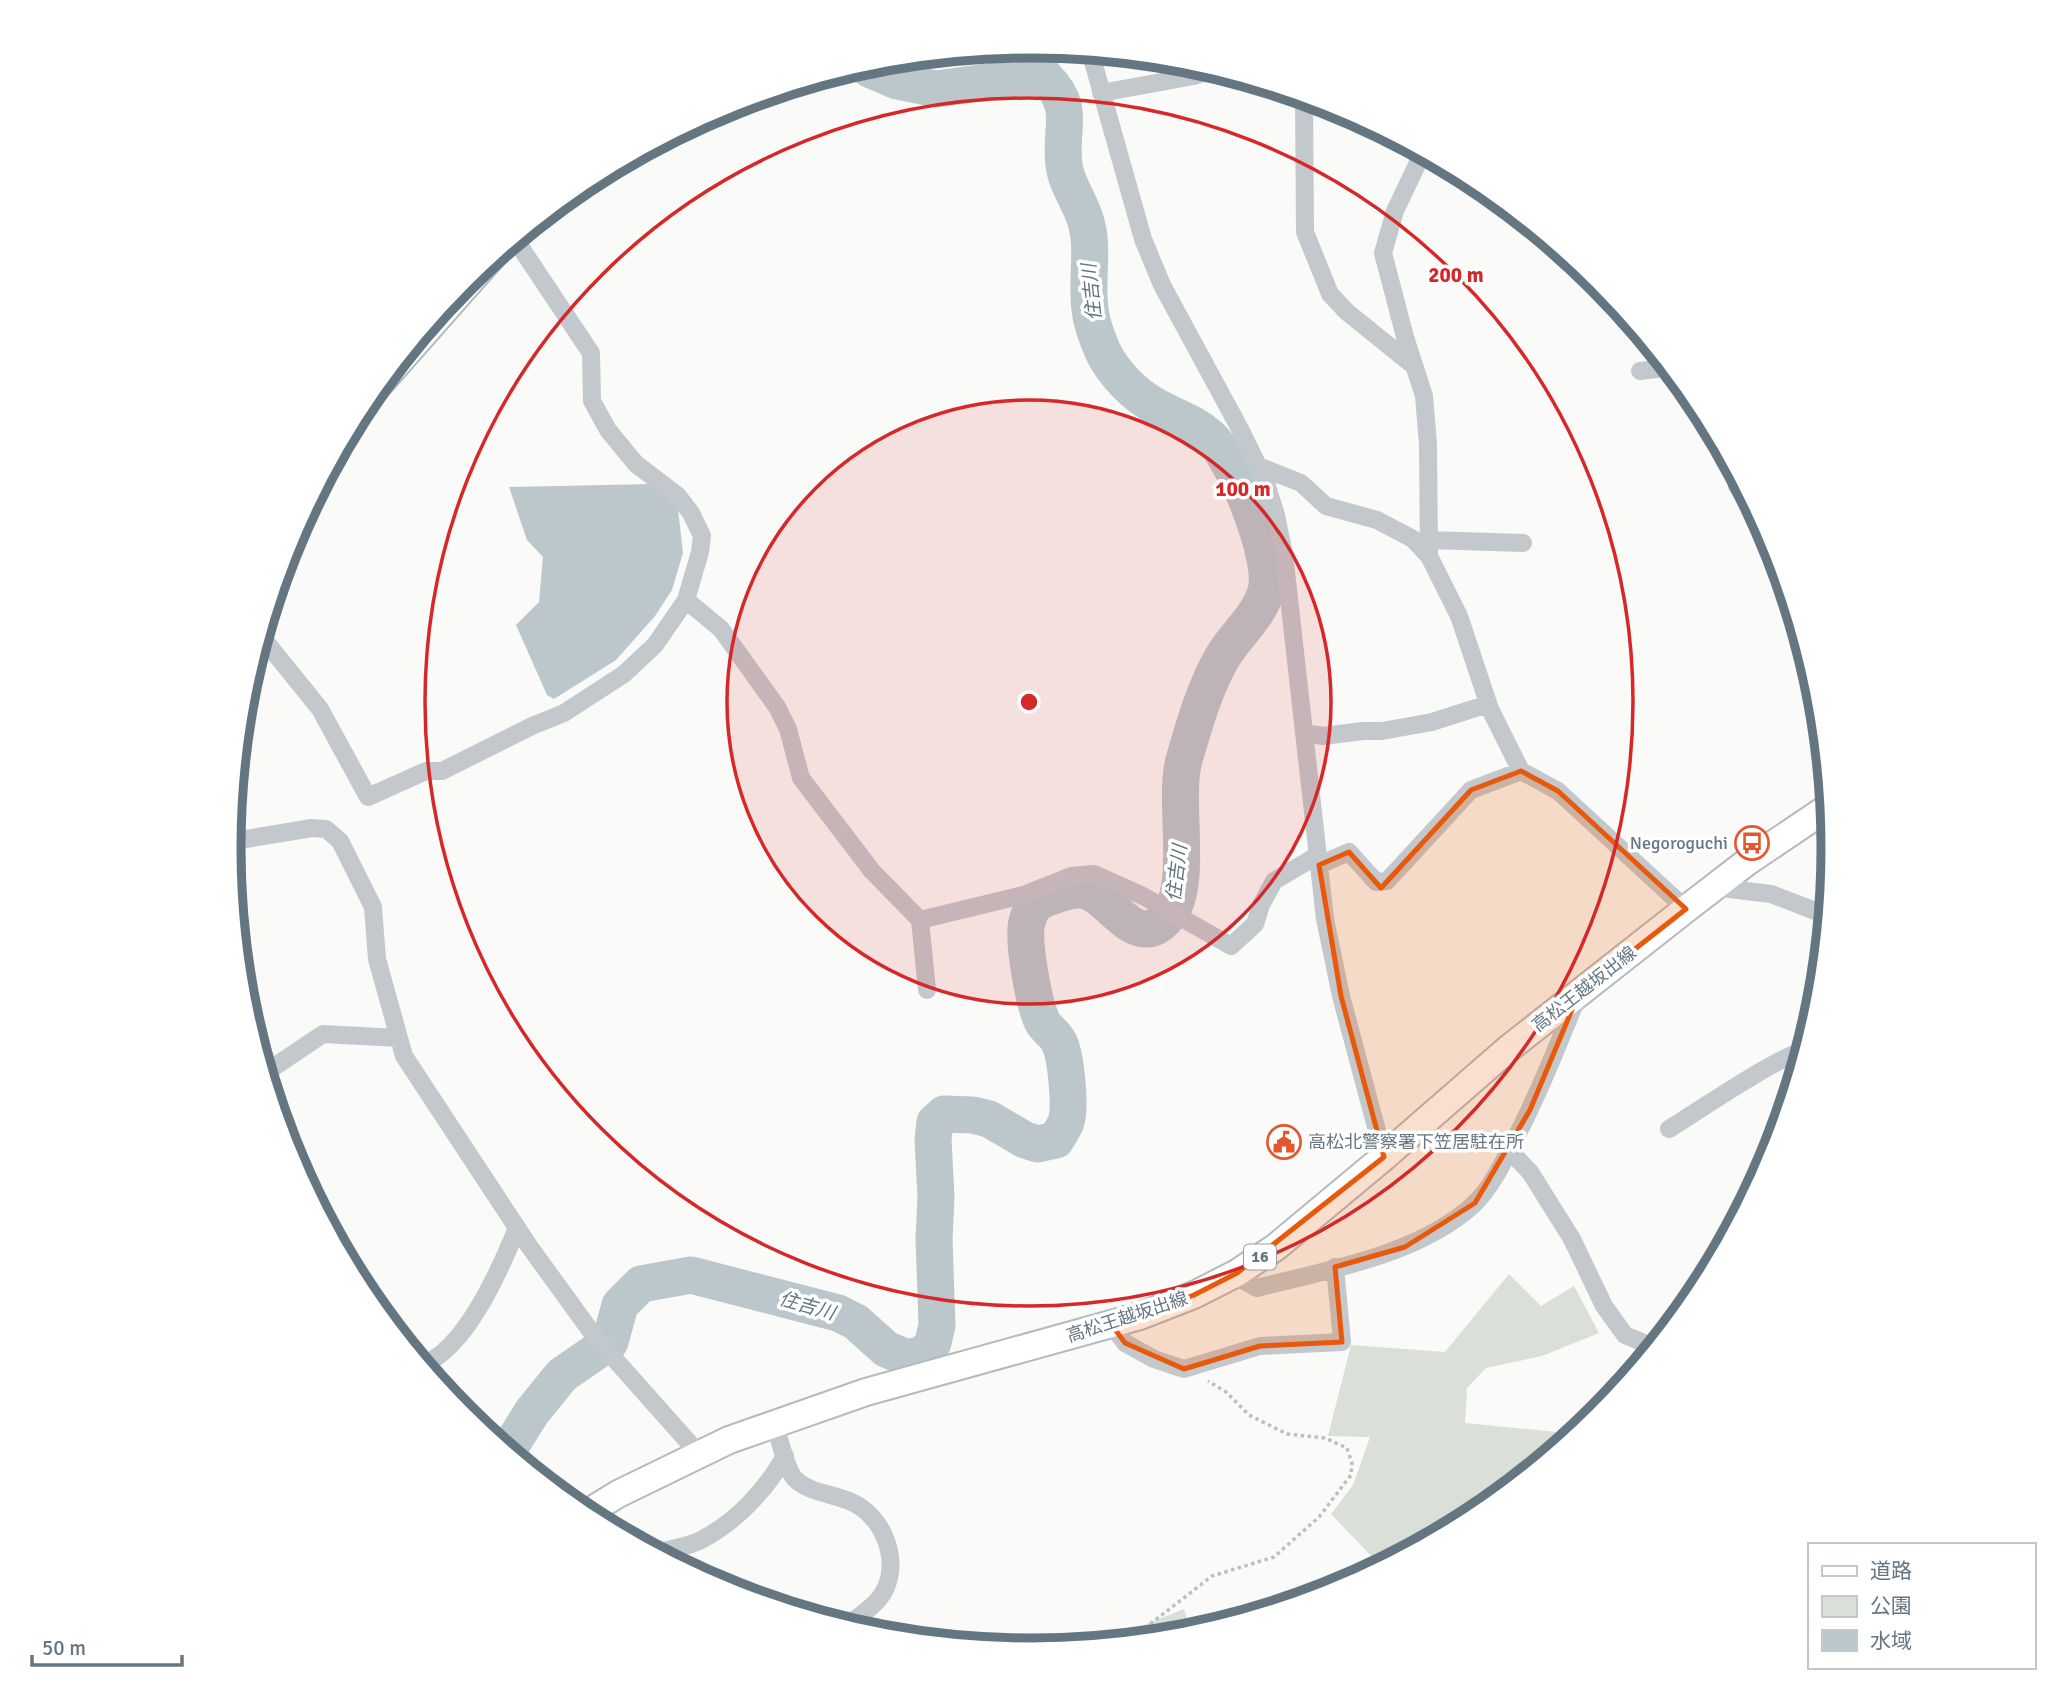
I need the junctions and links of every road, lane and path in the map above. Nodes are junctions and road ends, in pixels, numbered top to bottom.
1 (1092, 60) edge
2 (1196, 75) edge
3 (1101, 93) junction
4 (1304, 107) edge
5 (1419, 160) edge
6 (520, 246) edge
7 (1414, 366) junction
8 (1660, 368) edge
9 (1640, 371) dead end
10 (1258, 466) junction
11 (1523, 543) dead end
12 (1429, 548) junction
13 (687, 600) junction
14 (268, 645) edge
15 (1488, 704) junction
16 (1304, 733) junction
17 (1521, 771) junction
18 (1821, 812) edge
19 (241, 838) edge
20 (1319, 860) junction
21 (1713, 887) junction
22 (1686, 909) junction
23 (1820, 913) edge
24 (920, 920) junction
25 (927, 990) dead end
26 (1579, 993) junction
27 (399, 1038) junction
28 (1795, 1053) edge
29 (272, 1068) edge
30 (1669, 1129) dead end
31 (1509, 1150) junction
32 (1384, 1157) junction
33 (517, 1228) junction
34 (1335, 1267) junction
35 (1233, 1275) junction
36 (1111, 1324) junction
37 (1647, 1344) edge
38 (430, 1362) edge
39 (1184, 1369) junction
40 (775, 1424) junction
41 (699, 1454) junction
42 (785, 1456) junction
43 (595, 1508) edge
44 (667, 1550) edge
45 (854, 1619) edge
46 (1144, 1631) edge

1 - 3 street
2 - 3 street
3 - 10 street
4 - 7 street
5 - 7 street
6 - 13 street
7 - 12 street
8 - 9 street
10 - 12 street
10 - 16 street
11 - 12 street
12 - 15 street
13 - 14 street
13 - 24 street
15 - 16 street
15 - 17 street
16 - 20 street
17 - 20 street
17 - 22 street
18 - 21 main road, 高松王越坂出線 / 16
19 - 27 street
20 - 24 street
20 - 32 street
21 - 22 main road, 高松王越坂出線 / 16
21 - 23 street
22 - 26 main road, 高松王越坂出線 / 16
24 - 25 street
26 - 31 street
26 - 32 main road, 高松王越坂出線 / 16
27 - 29 street
27 - 33 street
28 - 30 street
31 - 34 street
31 - 37 street
32 - 35 main road, 高松王越坂出線 / 16
33 - 38 street
33 - 41 street
34 - 35 street
34 - 39 street
35 - 36 main road, 高松王越坂出線 / 16
36 - 39 street
36 - 40 main road, 高松王越坂出線 / 16
39 - 46 path
40 - 41 main road, 高松王越坂出線 / 16
40 - 42 street
41 - 43 main road, 高松王越坂出線 / 16
42 - 44 street
42 - 45 street

